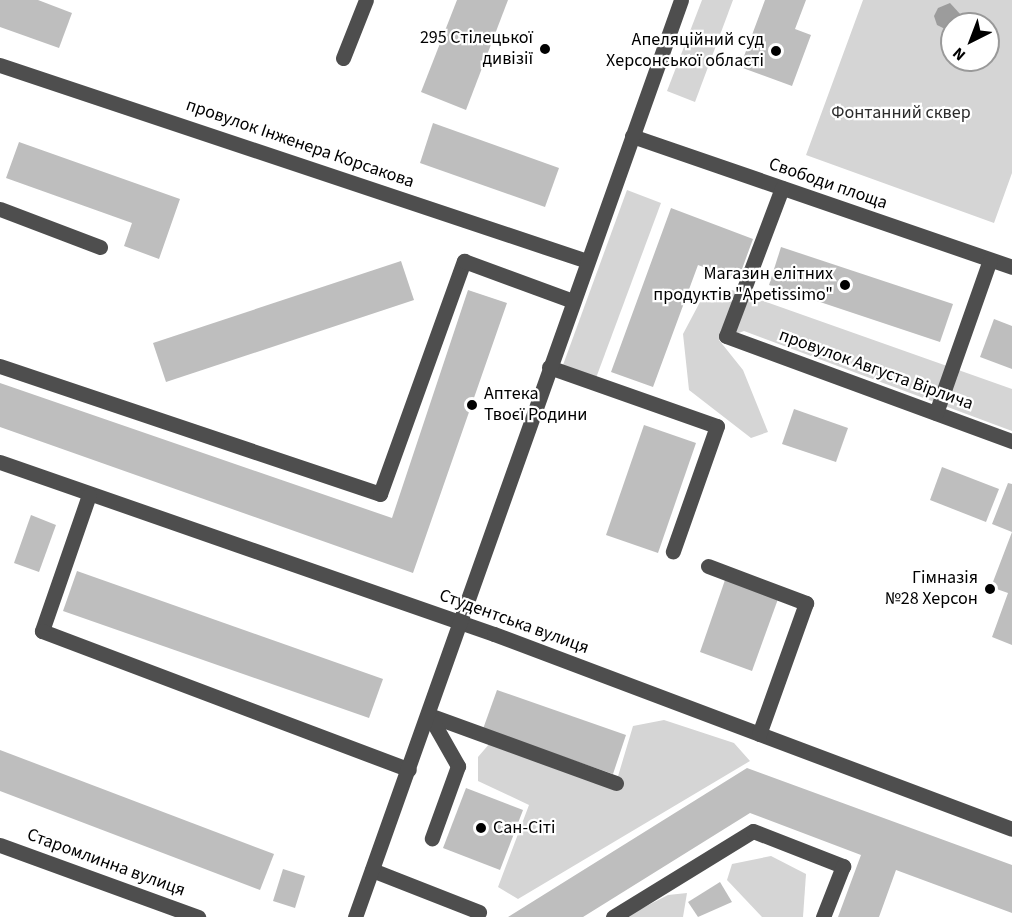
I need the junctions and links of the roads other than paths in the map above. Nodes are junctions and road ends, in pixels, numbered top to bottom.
1 (366, 0) edge
2 (681, 0) edge
3 (343, 58) dead end
4 (0, 65) edge
5 (632, 136) junction
6 (782, 188) junction
7 (0, 209) edge
8 (100, 247) dead end
9 (990, 260) junction
10 (587, 261) junction
11 (1012, 267) edge
12 (573, 301) junction
13 (0, 366) edge
14 (549, 367) junction
15 (936, 413) junction
16 (1012, 441) edge
17 (0, 462) edge
18 (89, 495) junction
19 (673, 552) dead end
20 (708, 566) dead end
21 (460, 623) junction
22 (429, 716) junction
23 (759, 734) junction
24 (409, 770) junction
25 (616, 783) dead end
26 (1012, 829) edge
27 (432, 838) dead end
28 (0, 845) edge
29 (372, 870) junction
30 (479, 912) dead end
31 (198, 917) edge
32 (355, 917) edge
33 (613, 917) edge
34 (823, 917) edge

1 - 3 street
2 - 5 street
4 - 10 street, провулок Інженера Корсакова
5 - 6 street, Свободи площа
5 - 10 street
6 - 9 street, Свободи площа
6 - 15 street, провулок Августа Вірлича
7 - 8 street
9 - 11 street, Свободи площа
9 - 15 street
10 - 12 street
12 - 13 street
12 - 14 street
14 - 19 street
14 - 21 street
15 - 16 street, провулок Августа Вірлича
17 - 18 street, Студентська вулиця
18 - 21 street, Студентська вулиця
18 - 24 street
20 - 23 street
21 - 22 street
21 - 23 street, Студентська вулиця
22 - 24 street
22 - 25 street
22 - 27 street
23 - 26 street, Студентська вулиця
24 - 29 street
28 - 31 street, Старомлинна вулиця
29 - 30 street
29 - 32 street
33 - 34 street

